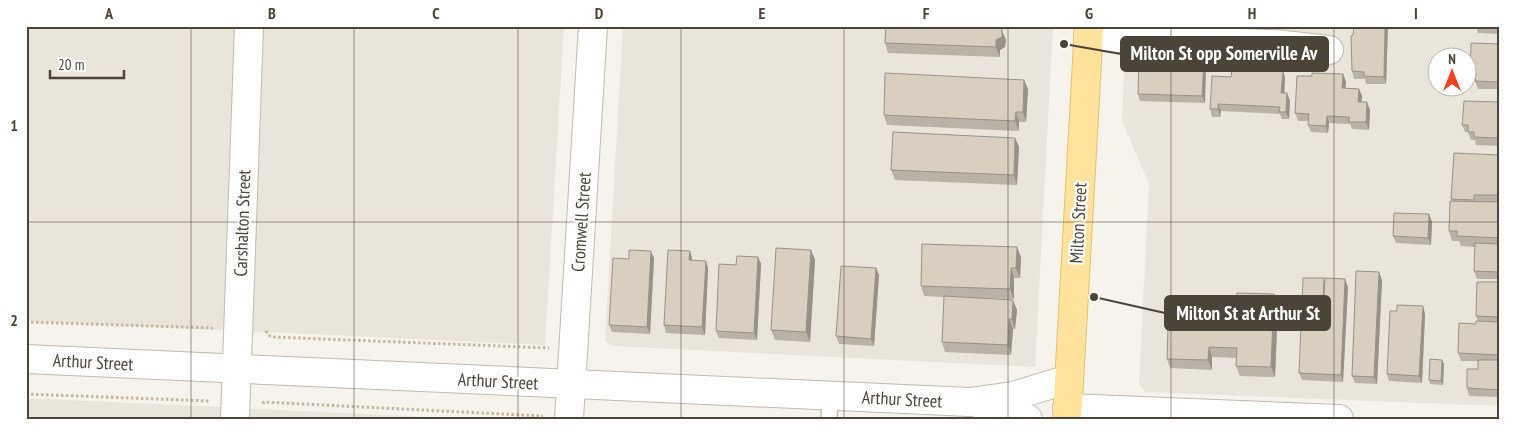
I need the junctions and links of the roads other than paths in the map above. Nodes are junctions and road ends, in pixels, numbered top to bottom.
1 (249, 26) edge
2 (593, 26) edge
3 (1088, 31) edge
4 (1329, 50) dead end
5 (26, 359) edge
6 (237, 368) junction
7 (1069, 379) junction
8 (571, 384) junction
9 (970, 402) junction
10 (830, 407) edge
11 (1067, 413) edge
12 (235, 419) edge
13 (569, 419) edge
14 (1028, 419) edge
15 (1339, 419) edge

1 - 6 street, Carshalton Street
2 - 8 street, Cromwell Street
3 - 4 street
3 - 7 main road, Milton Street
5 - 6 street, Arthur Street
6 - 8 street, Arthur Street
6 - 12 street, Carshalton Street
7 - 9 street, Arthur Street
7 - 11 main road, Milton Street
8 - 10 street, Arthur Street
8 - 13 street, Cromwell Street
9 - 10 street, Arthur Street
9 - 14 street, Arthur Street
11 - 15 street

